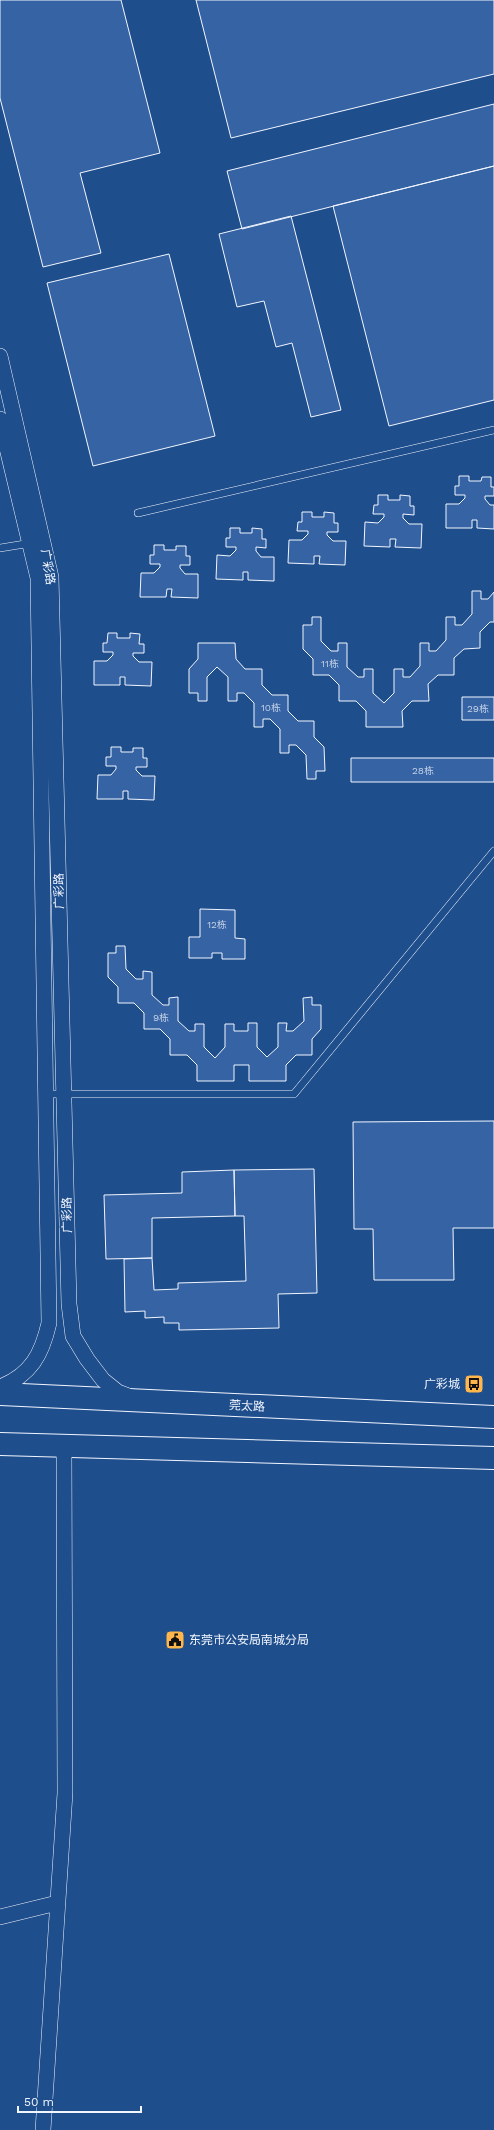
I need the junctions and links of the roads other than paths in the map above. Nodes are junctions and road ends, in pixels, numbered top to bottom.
1 (0, 356) edge
2 (0, 419) edge
3 (494, 430) edge
4 (138, 514) dead end
5 (36, 541) junction
6 (0, 548) edge
7 (494, 851) edge
8 (45, 1094) junction
9 (64, 1094) junction
10 (0, 1387) edge
11 (0, 1394) edge
12 (139, 1401) junction
13 (494, 1417) edge
14 (0, 1444) edge
15 (64, 1446) junction
16 (494, 1458) edge
17 (57, 1903) junction
18 (0, 1917) edge
19 (43, 2130) edge

1 - 5 street, 广彩路
2 - 5 street, 广彩路
3 - 4 lane
5 - 6 lane
5 - 8 street, 广彩路
5 - 9 street, 广彩路
7 - 9 lane
8 - 9 lane
8 - 10 street, 广彩路
9 - 12 street, 广彩路
11 - 12 main road, 莞太路
12 - 13 main road, 莞太路
14 - 15 main road
15 - 16 main road
15 - 17 street
17 - 18 street
17 - 19 street

